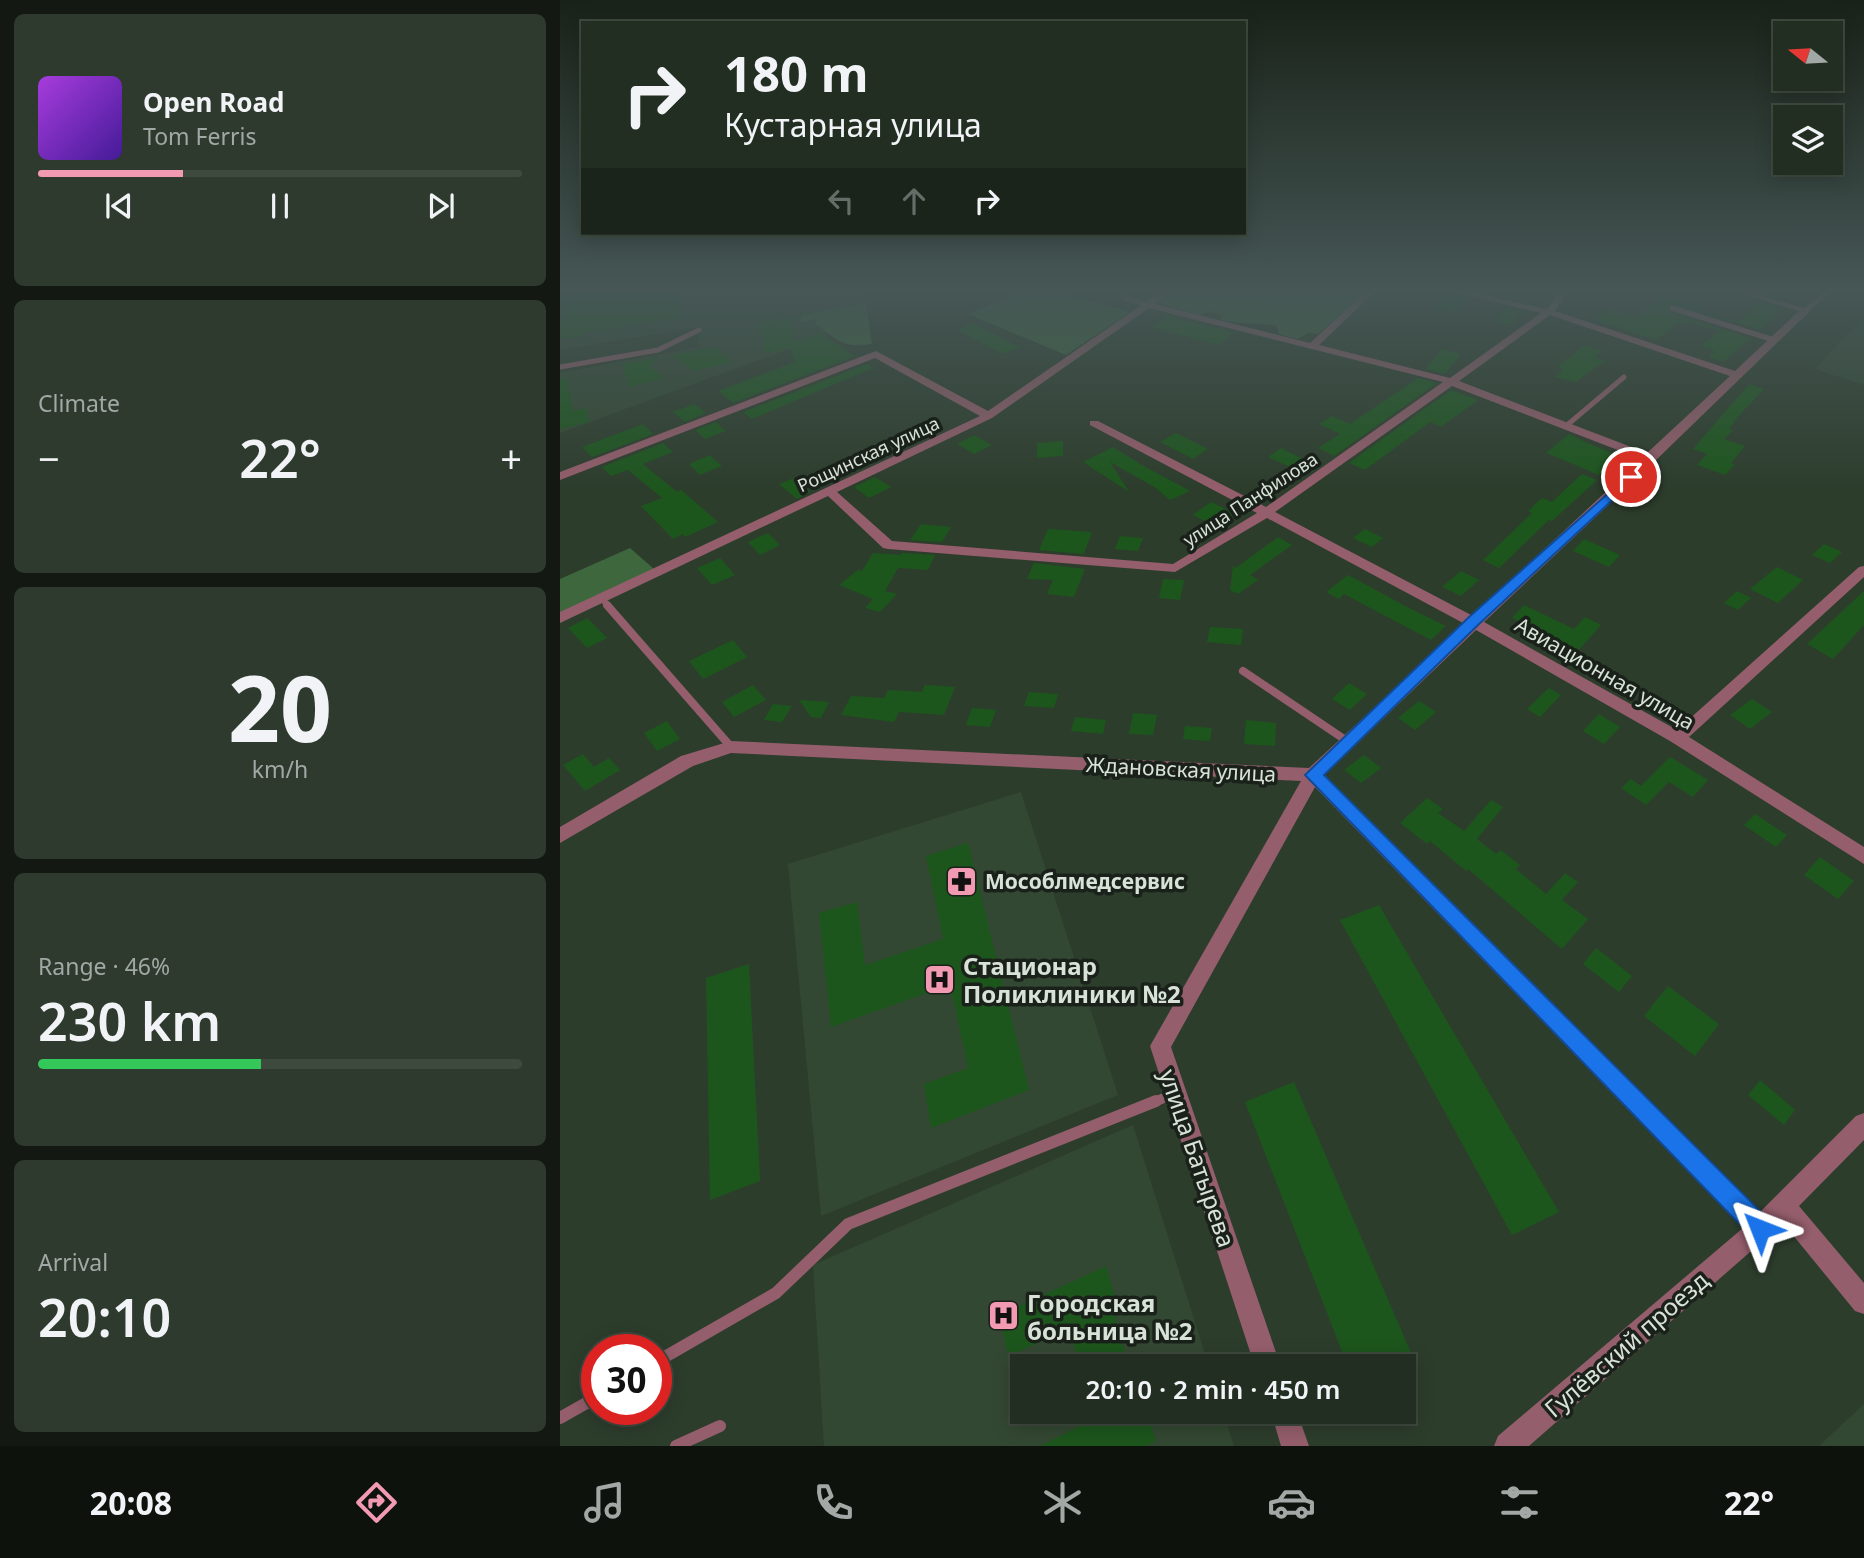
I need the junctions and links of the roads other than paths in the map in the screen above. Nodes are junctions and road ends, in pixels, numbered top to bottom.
1 (626, 355) edge
2 (872, 355) edge
3 (879, 355) edge
4 (1076, 355) edge
5 (1353, 355) edge
6 (1487, 355) edge
7 (1679, 355) edge
8 (1758, 355) edge
9 (560, 367) edge
10 (1737, 375) junction
11 (1624, 377) dead end
12 (1450, 381) junction
13 (988, 416) junction
14 (1094, 423) dead end
15 (1566, 426) junction
16 (1651, 459) junction
17 (560, 476) edge
18 (830, 492) junction
19 (1266, 513) junction
20 (1864, 570) edge
21 (602, 598) junction
22 (560, 618) edge
23 (1473, 621) junction
24 (1243, 671) dead end
25 (1677, 739) junction
26 (1347, 741) junction
27 (731, 747) junction
28 (1313, 775) junction
29 (560, 836) edge
30 (1864, 856) edge
31 (1176, 1093) junction
32 (1864, 1124) edge
33 (1782, 1204) junction
34 (1760, 1229) junction
35 (1864, 1302) edge
36 (672, 1353) edge
37 (1264, 1354) edge
38 (581, 1406) edge
39 (560, 1418) edge
40 (1288, 1424) edge
41 (720, 1426) dead end
42 (676, 1446) edge
43 (1295, 1446) edge
44 (1508, 1446) edge

1 - 9 lane
2 - 17 street
3 - 13 street
4 - 13 street, Рощинская улица
5 - 12 street
6 - 12 street, улица Панфилова
7 - 10 street
8 - 10 street, улица Батырева
10 - 16 street, улица Батырева
11 - 15 lane
12 - 15 street
12 - 19 street, улица Панфилова
13 - 18 street, Рощинская улица
14 - 19 street, Авиационная улица
15 - 16 street
16 - 23 street, улица Батырева
18 - 19 street, улица Панфилова
18 - 21 street, Рощинская улица
19 - 23 street, Авиационная улица
20 - 25 street
21 - 22 street, Рощинская улица
21 - 27 lane
23 - 25 street, Авиационная улица
23 - 26 street, улица Батырева
24 - 26 lane
25 - 30 street, Авиационная улица
26 - 28 street, улица Батырева
27 - 28 street, Ждановская улица
27 - 29 street, Ждановская улица
28 - 31 street, улица Батырева
28 - 34 street
31 - 36 lane
31 - 37 street, улица Батырева
32 - 33 street, Гулёвский проезд
33 - 34 street, Гулёвский проезд
33 - 35 street
34 - 44 street, Гулёвский проезд
38 - 39 lane
40 - 43 street
41 - 42 lane

